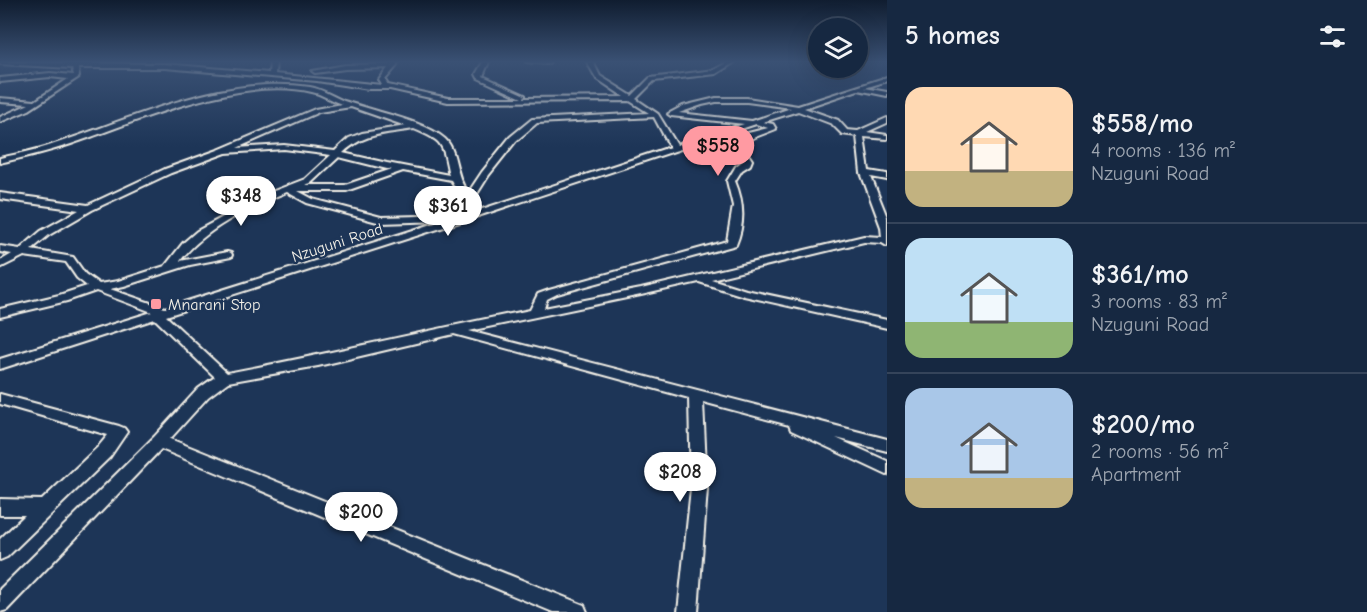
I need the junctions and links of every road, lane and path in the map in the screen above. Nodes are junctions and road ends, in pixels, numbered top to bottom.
1 (55, 91) edge
2 (243, 91) edge
3 (314, 91) edge
4 (404, 91) edge
5 (509, 91) edge
6 (618, 91) edge
7 (641, 91) edge
8 (849, 91) edge
9 (869, 91) edge
10 (887, 94) edge
11 (527, 99) junction
12 (631, 99) junction
13 (0, 100) edge
14 (37, 103) junction
15 (351, 105) junction
16 (798, 108) junction
17 (650, 110) junction
18 (671, 114) junction
19 (0, 120) edge
20 (887, 120) edge
21 (755, 122) junction
22 (416, 127) junction
23 (860, 134) junction
24 (887, 137) edge
25 (675, 148) junction
26 (221, 152) junction
27 (338, 154) junction
28 (0, 161) edge
29 (401, 169) junction
30 (865, 173) junction
31 (887, 177) edge
32 (454, 178) junction
33 (286, 188) junction
34 (0, 196) edge
35 (468, 200) junction
36 (89, 208) junction
37 (463, 218) junction
38 (887, 241) edge
39 (0, 249) edge
40 (23, 252) junction
41 (227, 255) dead end
42 (0, 265) edge
43 (170, 267) junction
44 (699, 277) junction
45 (99, 286) junction
46 (0, 313) edge
47 (161, 313) junction
48 (534, 314) junction
49 (887, 324) edge
50 (455, 330) junction
51 (0, 364) edge
52 (224, 378) junction
53 (696, 395) junction
54 (0, 399) edge
55 (777, 416) junction
56 (159, 441) junction
57 (887, 445) edge
58 (887, 468) edge
59 (0, 507) edge
60 (47, 508) junction
61 (0, 551) edge
62 (0, 603) edge
63 (577, 612) edge
64 (688, 612) edge

1 - 14 street
2 - 28 street
3 - 15 street
4 - 11 street
5 - 11 street
6 - 12 street
7 - 12 street
8 - 16 street, Nzuguni Road
9 - 10 street
11 - 12 street
12 - 17 street
13 - 14 street
14 - 19 street
15 - 22 street
15 - 26 street
16 - 18 street
16 - 21 street, Nzuguni Road
16 - 23 street
17 - 18 street
17 - 25 street
17 - 35 street
18 - 21 street
20 - 23 street
21 - 25 street, Nzuguni Road
21 - 48 street
22 - 27 street
22 - 32 street
23 - 24 street
23 - 30 street
25 - 37 street, Nzuguni Road
26 - 27 street
26 - 36 street
27 - 29 street
27 - 33 street
29 - 32 street
29 - 33 street
30 - 31 street
30 - 38 street
32 - 35 street
33 - 37 street
33 - 43 street
34 - 36 street
35 - 37 street
36 - 40 street
37 - 47 street, Nzuguni Road
38 - 44 street
39 - 40 street
40 - 42 street
40 - 45 street
41 - 43 street
43 - 45 street
44 - 48 street
44 - 49 street
45 - 46 street
45 - 47 street
47 - 51 street, Nzuguni Road
47 - 52 street
48 - 50 street
50 - 52 street
50 - 53 street
52 - 56 street
53 - 55 street
53 - 64 street
54 - 60 street
55 - 57 street
55 - 58 street
56 - 62 street
56 - 63 street
59 - 60 street
60 - 61 street

